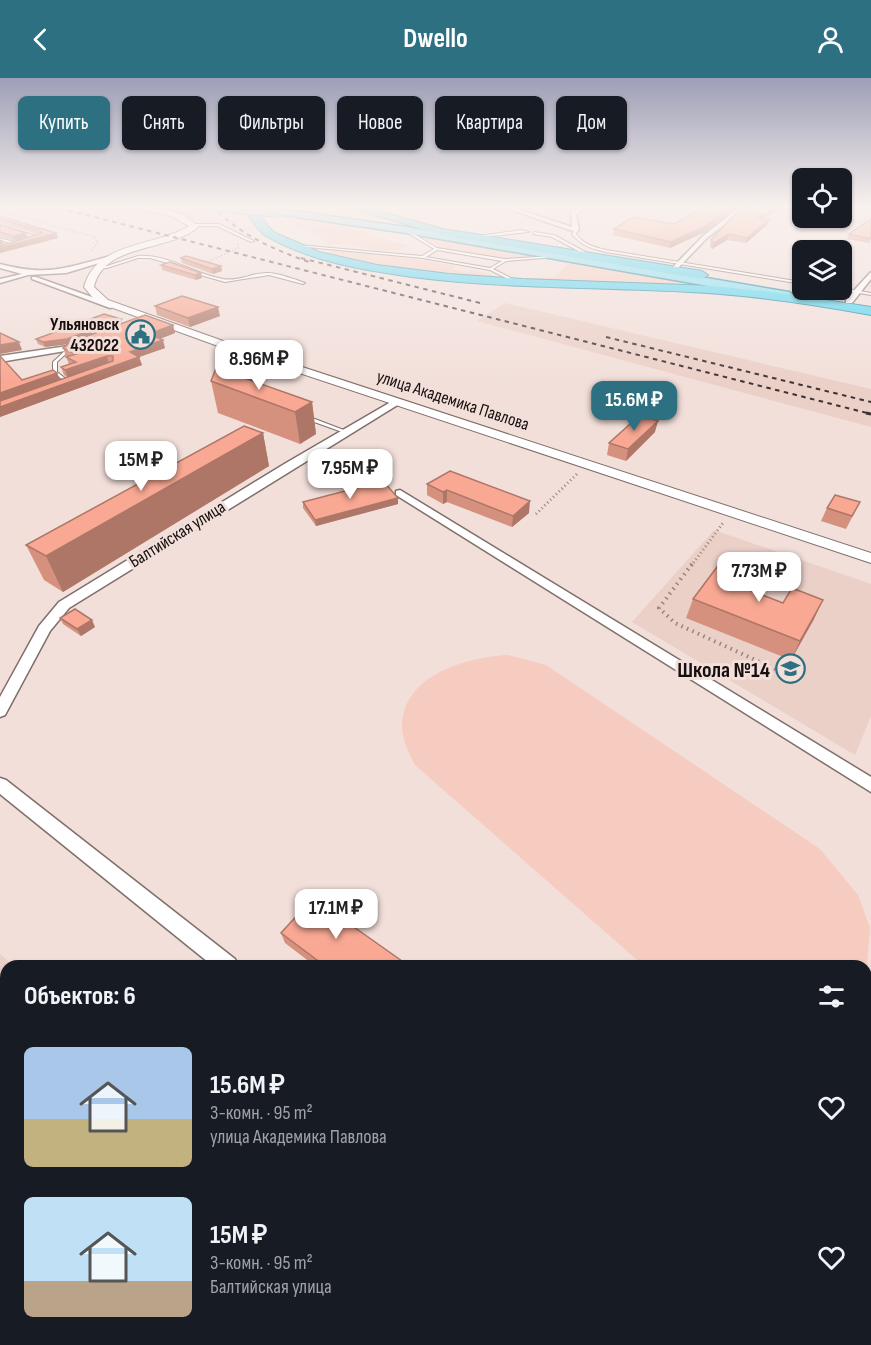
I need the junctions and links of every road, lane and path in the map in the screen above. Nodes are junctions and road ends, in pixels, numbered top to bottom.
1 (95, 265) junction
2 (112, 265) edge
3 (179, 265) edge
4 (362, 265) edge
5 (465, 265) edge
6 (497, 265) edge
7 (622, 265) edge
8 (660, 265) edge
9 (668, 265) edge
10 (0, 266) edge
11 (676, 267) junction
12 (490, 270) junction
13 (25, 274) junction
14 (871, 274) edge
15 (0, 281) edge
16 (792, 282) edge
17 (303, 283) dead end
18 (519, 283) junction
19 (792, 288) edge
20 (792, 290) edge
21 (871, 294) edge
22 (792, 295) edge
23 (852, 297) edge
24 (852, 299) edge
25 (852, 300) edge
26 (852, 300) edge
27 (871, 305) edge
28 (115, 307) junction
29 (871, 311) edge
30 (72, 346) joint
31 (0, 359) edge
32 (285, 364) junction
33 (79, 379) edge
34 (68, 383) junction
35 (58, 386) edge
36 (233, 391) edge
37 (399, 401) junction
38 (295, 413) edge
39 (347, 432) junction
40 (579, 473) dead end
41 (400, 493) dead end
42 (536, 514) dead end
43 (724, 522) dead end
44 (871, 558) edge
45 (788, 675) dead end
46 (0, 711) edge
47 (0, 785) edge
48 (871, 785) edge
49 (220, 960) edge

1 - 2 lane
1 - 13 street
1 - 28 street
3 - 17 lane
4 - 18 highway
5 - 12 lane
6 - 12 lane
7 - 20 main road
8 - 11 highway
9 - 11 lane
10 - 13 street, улица Академика Павлова
11 - 16 lane
11 - 19 highway
12 - 18 lane
13 - 15 street
13 - 28 street, улица Академика Павлова
14 - 23 street
18 - 22 highway
21 - 24 lane
25 - 27 highway
26 - 29 highway
28 - 32 street, улица Академика Павлова
30 - 31 street
30 - 34 lane
32 - 36 lane
32 - 37 street, улица Академика Павлова
33 - 34 lane
34 - 35 lane
37 - 39 street, Балтийская улица
37 - 44 street, улица Академика Павлова
38 - 39 lane
39 - 46 street, Балтийская улица
40 - 42 path
41 - 48 street
43 - 45 path
47 - 49 street

